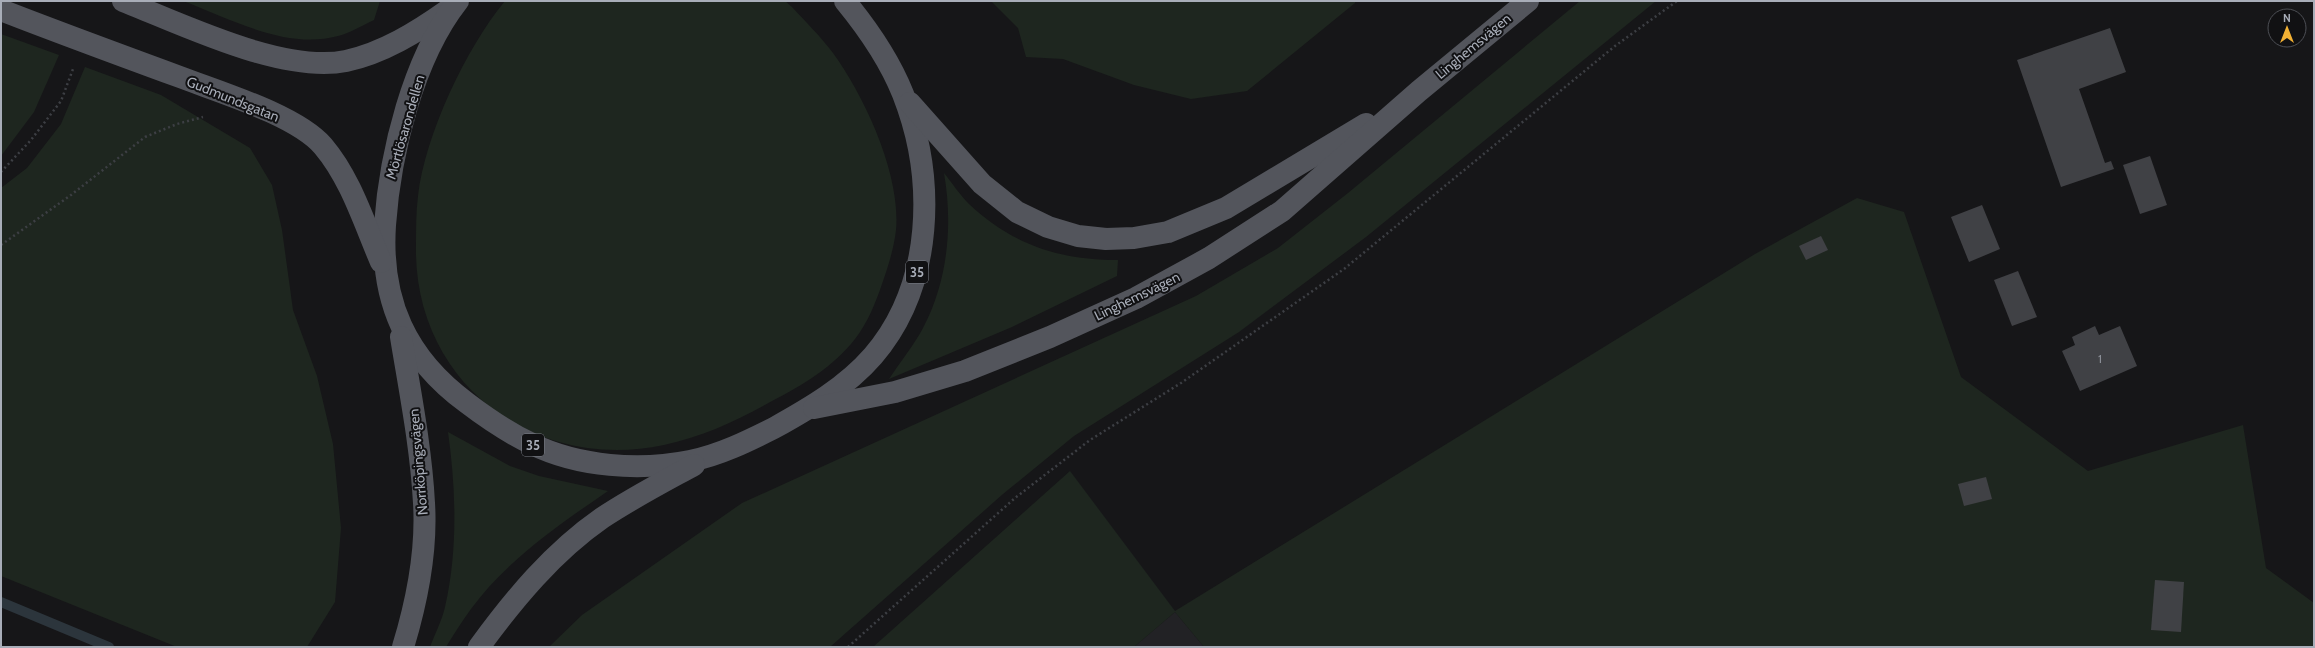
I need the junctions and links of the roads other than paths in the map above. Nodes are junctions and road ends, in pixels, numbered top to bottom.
1 (123, 1) edge
2 (845, 1) edge
3 (1528, 1) edge
4 (456, 4) edge
5 (1, 10) edge
6 (1419, 91) junction
7 (903, 94) junction
8 (387, 276) junction
9 (398, 324) junction
10 (807, 410) junction
11 (713, 455) junction
12 (403, 647) edge
13 (479, 647) edge

1 - 4 main road
2 - 7 main road, Mörtlösarondellen / 35
3 - 6 main road, Linghemsvägen
4 - 8 main road, Mörtlösarondellen / 35
5 - 8 main road, Gudmundsgatan
6 - 7 main road, Linghemsvägen
6 - 10 main road, Linghemsvägen
7 - 10 main road, Mörtlösarondellen / 35
8 - 9 main road, Mörtlösarondellen / 35
9 - 11 main road, Mörtlösarondellen / 35
9 - 12 main road, Norrköpingsvägen / 35
10 - 11 main road, Mörtlösarondellen / 35
11 - 13 main road, 35

